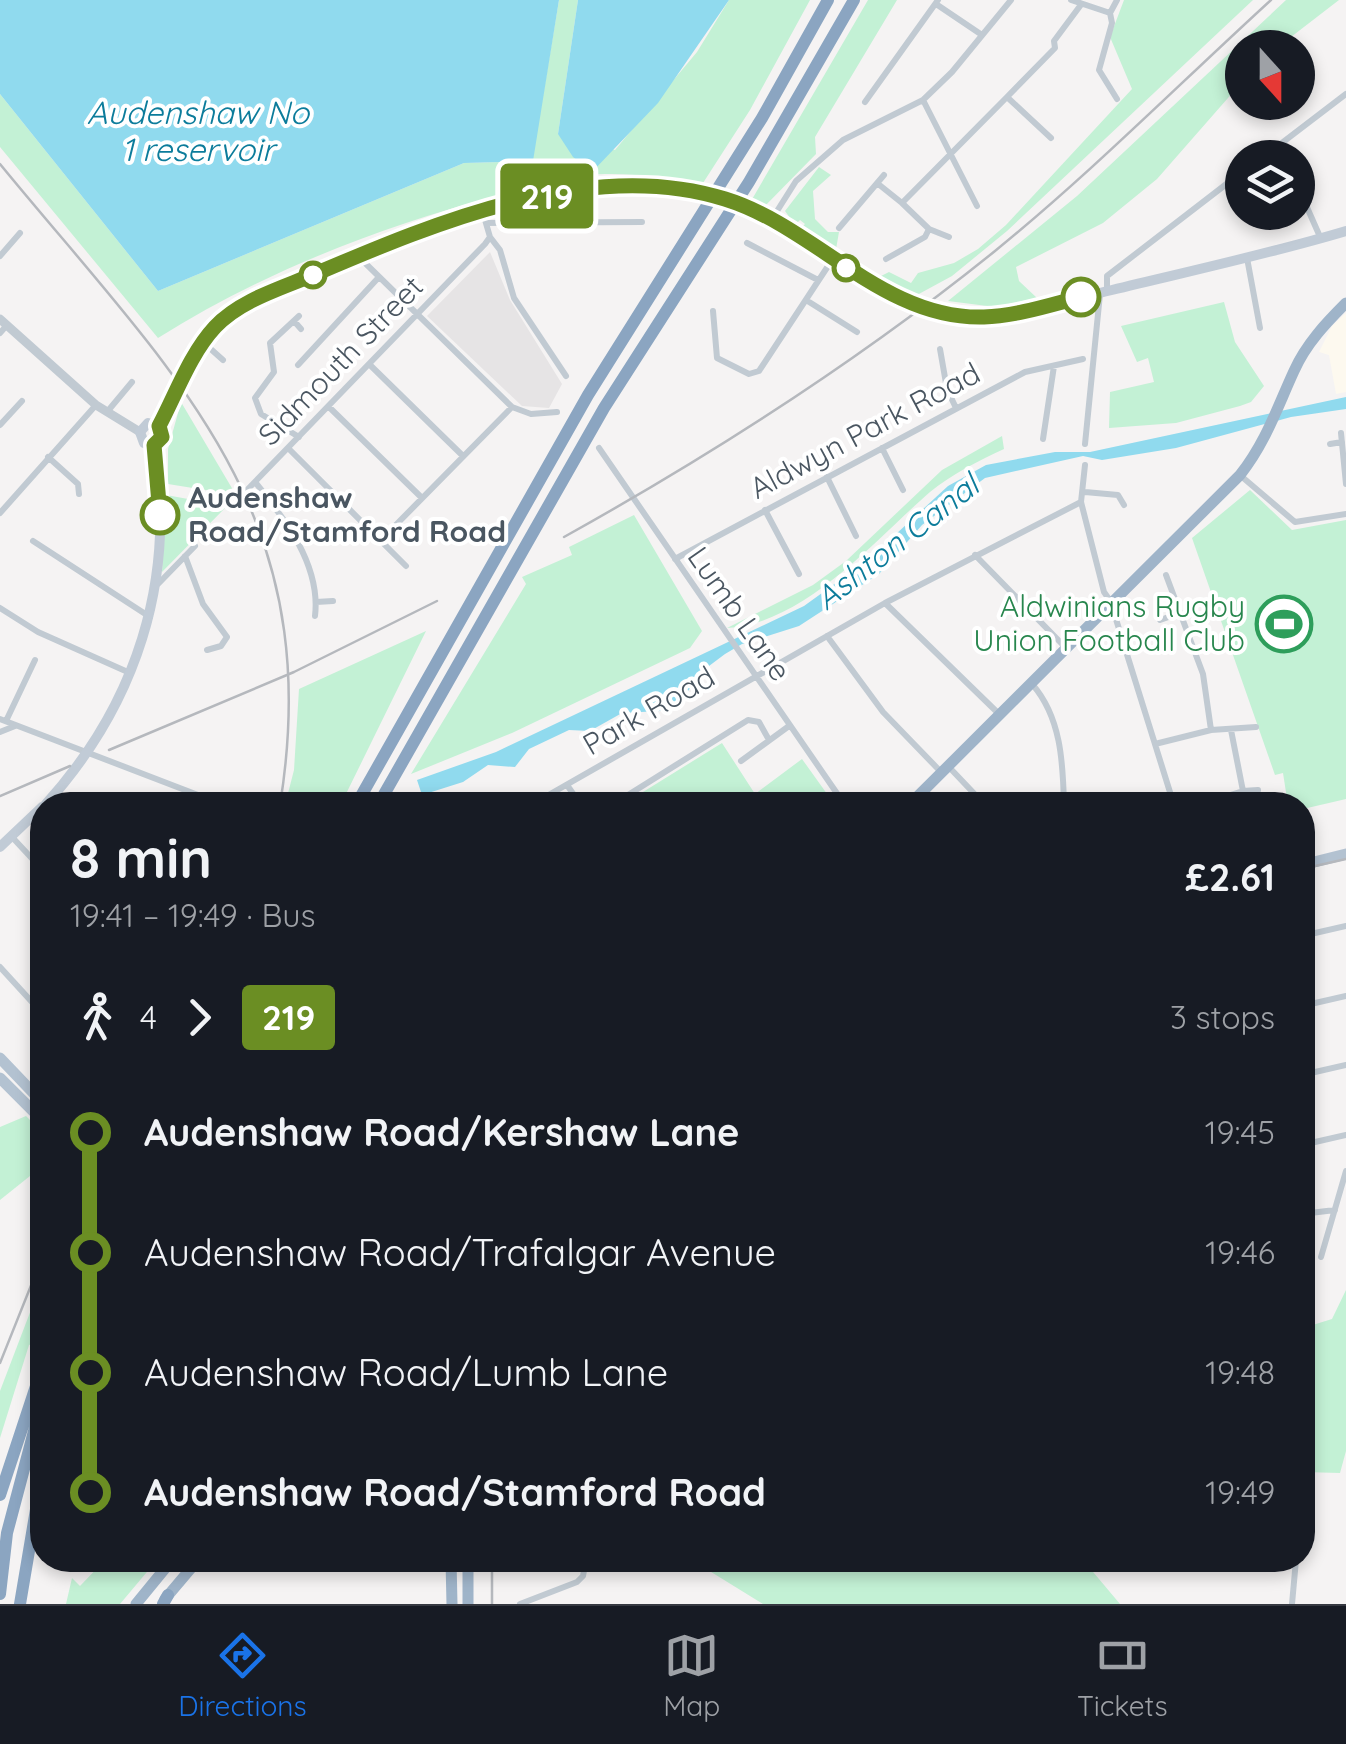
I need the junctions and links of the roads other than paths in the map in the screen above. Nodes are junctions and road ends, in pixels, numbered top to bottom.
1 (828, 0) edge
2 (854, 0) edge
3 (1011, 0) edge
4 (1071, 0) edge
5 (1117, 0) edge
6 (937, 2) edge
7 (1080, 6) junction
8 (1110, 14) junction
9 (982, 35) junction
10 (1346, 94) edge
11 (1117, 98) dead end
12 (922, 100) junction
13 (1004, 101) junction
14 (865, 102) dead end
15 (1058, 128) dead end
16 (1284, 140) edge
17 (950, 157) junction
18 (884, 175) dead end
19 (877, 183) junction
20 (1225, 185) edge
21 (902, 204) junction
22 (978, 206) dead end
23 (484, 218) junction
24 (770, 218) junction
25 (642, 222) dead end
26 (1315, 227) edge
27 (839, 228) dead end
28 (929, 229) junction
29 (1346, 231) edge
30 (20, 233) dead end
31 (490, 237) junction
32 (950, 237) dead end
33 (1320, 239) junction
34 (746, 244) dead end
35 (0, 256) edge
36 (358, 256) junction
37 (1247, 257) junction
38 (833, 259) junction
39 (886, 259) dead end
40 (379, 278) junction
41 (818, 280) junction
42 (1103, 292) junction
43 (806, 300) junction
44 (1346, 302) edge
45 (714, 310) dead end
46 (416, 315) junction
47 (2, 326) edge
48 (1260, 328) dead end
49 (301, 330) dead end
50 (857, 332) dead end
51 (204, 342) junction
52 (940, 349) dead end
53 (1083, 359) dead end
54 (223, 360) dead end
55 (370, 364) junction
56 (298, 365) dead end
57 (1054, 366) junction
58 (566, 376) dead end
59 (132, 382) dead end
60 (22, 401) dead end
61 (96, 405) junction
62 (329, 407) junction
63 (512, 407) junction
64 (956, 408) junction
65 (107, 412) junction
66 (557, 412) dead end
67 (0, 425) edge
68 (159, 426) junction
69 (140, 432) junction
70 (299, 438) junction
71 (1043, 439) dead end
72 (1086, 444) dead end
73 (1330, 444) dead end
74 (154, 445) junction
75 (599, 448) dead end
76 (882, 448) junction
77 (289, 449) junction
78 (463, 456) junction
79 (48, 457) junction
80 (1085, 465) dead end
81 (1240, 475) junction
82 (827, 477) junction
83 (255, 482) junction
84 (1346, 484) edge
85 (247, 490) dead end
86 (902, 490) dead end
87 (1084, 492) junction
88 (80, 494) dead end
89 (422, 498) junction
90 (1081, 502) junction
91 (1124, 506) dead end
92 (765, 510) junction
93 (0, 513) edge
94 (1346, 514) edge
95 (856, 536) dead end
96 (382, 539) junction
97 (33, 540) dead end
98 (195, 546) dead end
99 (976, 555) junction
100 (185, 556) junction
101 (675, 560) junction
102 (406, 566) dead end
103 (798, 574) dead end
104 (1166, 575) dead end
105 (158, 584) junction
106 (333, 601) dead end
107 (316, 602) junction
108 (886, 603) junction
109 (1109, 604) junction
110 (0, 608) edge
111 (1180, 613) junction
112 (314, 616) dead end
113 (151, 617) junction
114 (1160, 620) dead end
115 (826, 636) junction
116 (1065, 647) junction
117 (207, 650) dead end
118 (35, 660) dead end
119 (131, 674) junction
120 (754, 676) junction
121 (1030, 681) junction
122 (998, 713) junction
123 (3, 720) edge
124 (16, 725) junction
125 (789, 725) junction
126 (1256, 726) dead end
127 (1211, 730) junction
128 (1231, 730) junction
129 (0, 732) edge
130 (770, 740) junction
131 (1155, 744) junction
132 (90, 752) junction
133 (742, 761) dead end
134 (944, 769) junction
135 (566, 784) junction
136 (1258, 790) dead end
137 (1243, 791) junction
138 (56, 792) edge
139 (191, 792) edge
140 (363, 792) edge
141 (385, 792) edge
142 (553, 792) edge
143 (572, 792) edge
144 (633, 792) edge
145 (837, 792) edge
146 (922, 792) edge
147 (970, 792) edge
148 (1063, 792) edge
149 (1170, 792) edge
150 (1240, 792) edge
151 (30, 819) edge
152 (11, 836) junction
153 (0, 847) edge
154 (1346, 854) edge
155 (30, 857) edge
156 (1315, 862) edge
157 (1346, 926) edge
158 (1315, 933) edge
159 (0, 967) edge
160 (1346, 996) edge
161 (30, 1000) edge
162 (1315, 1003) edge
163 (0, 1058) edge
164 (1346, 1066) edge
165 (1315, 1072) edge
166 (4, 1076) edge
167 (30, 1094) edge
168 (30, 1106) edge
169 (1346, 1135) edge
170 (1315, 1143) edge
171 (1346, 1171) edge
172 (1335, 1210) junction
173 (1315, 1212) edge
174 (1321, 1257) dead end
175 (30, 1404) edge
176 (30, 1446) edge
177 (0, 1495) edge
178 (30, 1545) edge
179 (162, 1572) edge
180 (188, 1572) edge
181 (452, 1572) edge
182 (468, 1572) edge
183 (584, 1572) edge
184 (1295, 1572) edge
185 (0, 1594) edge
186 (164, 1601) edge
187 (20, 1604) edge
188 (136, 1604) edge
189 (452, 1604) edge
190 (468, 1604) edge
191 (520, 1604) edge
192 (1293, 1604) edge

1 - 140 highway
2 - 141 highway
3 - 9 street
4 - 7 street
5 - 8 street
6 - 9 street
6 - 14 street
7 - 8 street
7 - 13 street
8 - 11 street
9 - 12 street
10 - 16 street
12 - 17 street
12 - 24 street
13 - 15 street
13 - 17 street
17 - 21 street
17 - 22 street
18 - 19 street
19 - 21 street
19 - 27 street
20 - 42 street
21 - 28 street
23 - 24 main road
23 - 25 street
23 - 31 street
23 - 36 main road
24 - 38 main road
26 - 33 street
28 - 32 street
28 - 39 street
29 - 33 main road
30 - 35 street
31 - 46 street, Sidmouth Street
31 - 58 street
33 - 37 main road
34 - 41 street
36 - 40 street
36 - 51 main road
37 - 42 main road
37 - 48 street
38 - 41 street
38 - 42 main road
40 - 46 street
40 - 56 street
41 - 43 street
42 - 72 street
43 - 45 street
43 - 50 street
44 - 81 highway
46 - 55 street, Sidmouth Street
46 - 63 street
47 - 61 street
49 - 70 street
51 - 54 street
51 - 68 main road
52 - 64 street
53 - 57 street, Aldwyn Park Road
55 - 62 street, Sidmouth Street
55 - 78 street
57 - 64 street, Aldwyn Park Road
57 - 71 street
59 - 65 street
60 - 67 street
61 - 65 street
61 - 79 street
62 - 70 street, Sidmouth Street
62 - 89 street
63 - 66 street
63 - 78 street
64 - 76 street, Aldwyn Park Road
65 - 69 street
68 - 69 main road
68 - 74 main road
69 - 74 main road
70 - 77 street, Sidmouth Street
73 - 84 street
74 - 105 main road
75 - 101 street, Lumb Lane
76 - 82 street, Aldwyn Park Road
76 - 86 street
77 - 83 street, Sidmouth Street
77 - 96 street
78 - 89 street
79 - 88 street
79 - 93 street
80 - 87 street
81 - 94 street
81 - 109 highway
82 - 92 street, Aldwyn Park Road
82 - 95 street
83 - 85 street, Sidmouth Street
83 - 107 street
87 - 90 street
87 - 91 street
89 - 96 street
90 - 99 street, Park Road
90 - 109 street
92 - 101 street, Aldwyn Park Road
92 - 103 street
96 - 102 street
97 - 113 street
98 - 100 street
99 - 108 street, Park Road
99 - 116 street
100 - 105 street
100 - 117 street
101 - 120 street, Lumb Lane
104 - 111 street
105 - 113 main road
106 - 107 street
107 - 112 street
108 - 115 street, Park Road
108 - 122 street
109 - 116 highway
109 - 131 street
110 - 119 street
111 - 114 street
111 - 127 street
113 - 119 main road
115 - 120 street, Park Road
115 - 134 street
116 - 121 highway
118 - 123 street
119 - 132 main road
120 - 125 street, Lumb Lane
120 - 135 street, Park Road
121 - 122 highway
121 - 148 street
122 - 134 highway
123 - 124 street
124 - 129 street
124 - 132 street
125 - 130 street
125 - 145 street, Lumb Lane
126 - 128 street
127 - 128 street
127 - 131 street
128 - 137 street
130 - 133 street
130 - 144 street
131 - 149 street
132 - 138 main road
132 - 139 street
134 - 146 highway
134 - 147 street
135 - 142 street, Park Road
135 - 143 street, Park Road
136 - 137 street
137 - 150 street
151 - 152 main road
152 - 153 main road
152 - 155 street
154 - 156 main road
157 - 158 street
159 - 161 street
160 - 162 street
163 - 166 main road
164 - 165 street
166 - 167 main road
166 - 168 main road
169 - 170 street
171 - 172 street
172 - 173 street
172 - 174 street
175 - 177 highway
176 - 185 highway
178 - 187 highway
179 - 188 highway
180 - 186 highway
181 - 189 highway
182 - 190 highway
183 - 191 street
184 - 192 street

